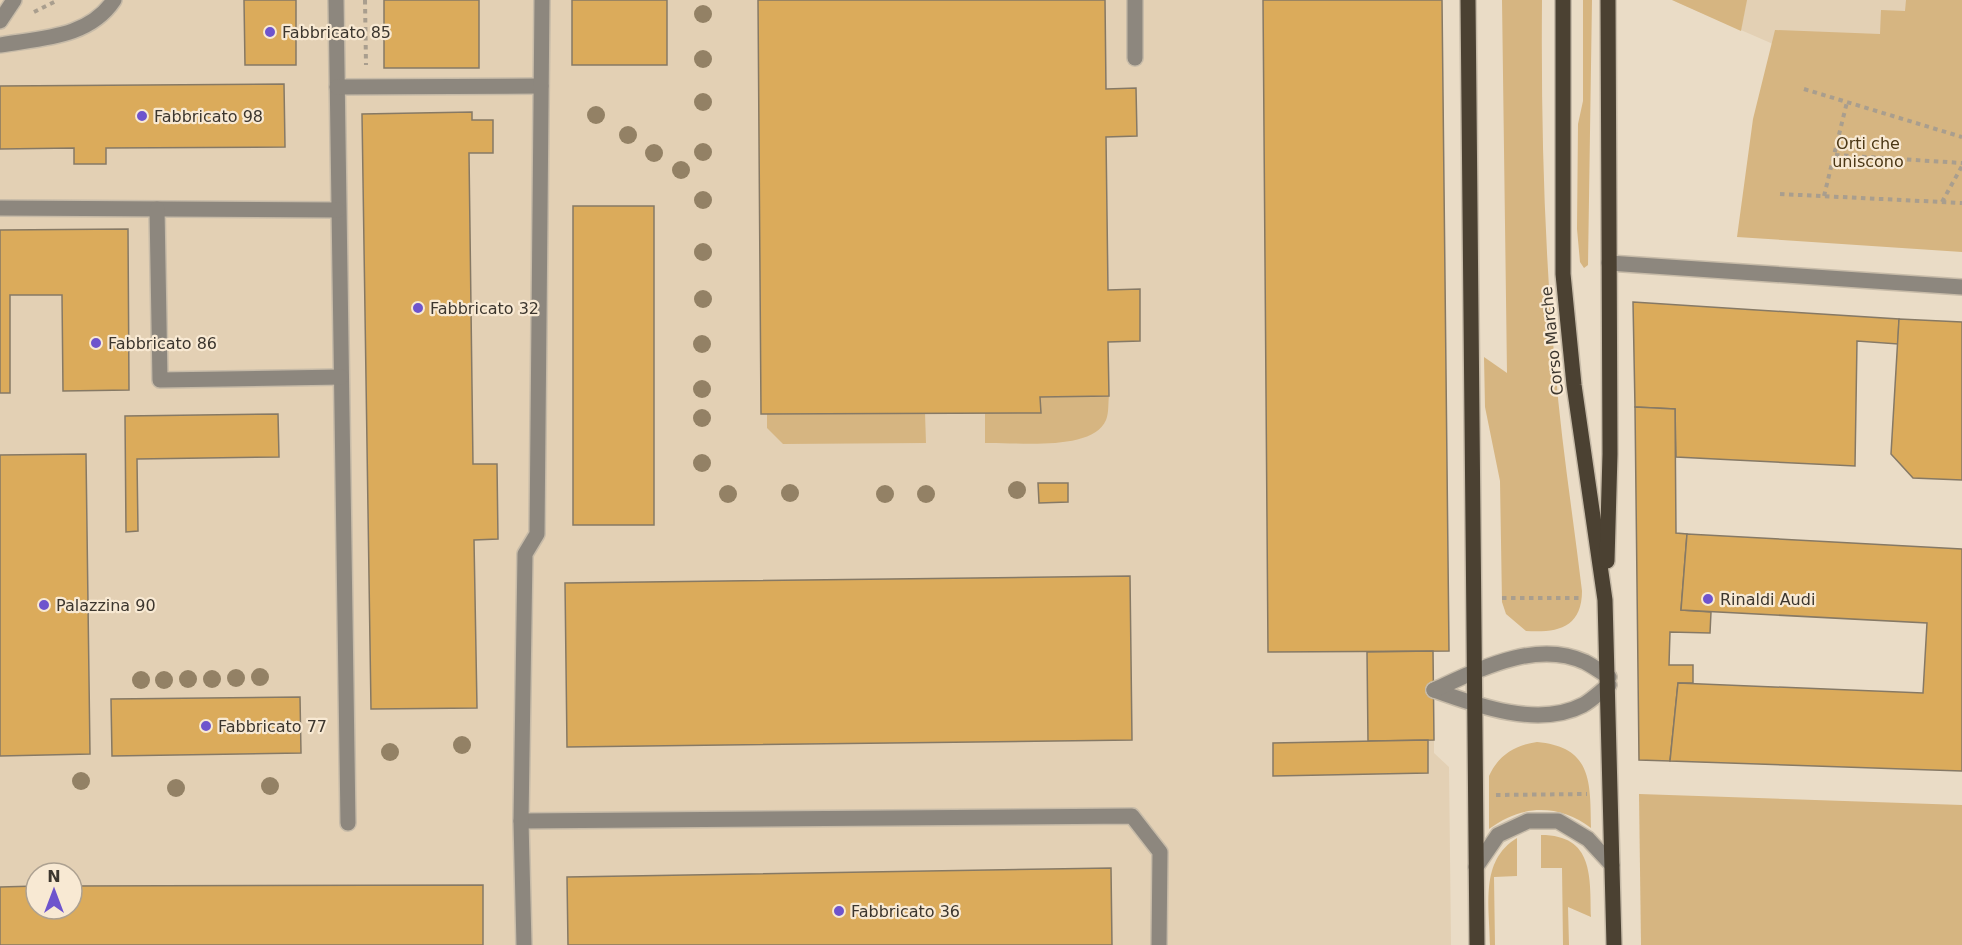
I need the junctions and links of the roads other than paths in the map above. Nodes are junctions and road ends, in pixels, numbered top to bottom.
1 (14, 0) edge
2 (114, 0) edge
3 (336, 0) edge
4 (542, 0) edge
5 (1135, 0) edge
6 (1468, 0) edge
7 (1563, 0) edge
8 (1608, 0) edge
9 (0, 21) edge
10 (0, 45) edge
11 (1135, 58) dead end
12 (541, 86) junction
13 (337, 87) junction
14 (0, 208) edge
15 (157, 208) junction
16 (338, 210) junction
17 (1609, 263) junction
18 (1962, 286) edge
19 (341, 377) junction
20 (1605, 600) junction
21 (1475, 671) junction
22 (1609, 681) junction
23 (1475, 704) junction
24 (521, 821) junction
25 (348, 824) dead end
26 (1612, 865) junction
27 (1476, 867) junction
28 (524, 945) edge
29 (1159, 945) edge
30 (1477, 945) edge
31 (1614, 945) edge

1 - 9 street
2 - 10 street
3 - 13 street
4 - 12 street
5 - 11 street
6 - 21 main road
7 - 20 main road, Corso Marche
8 - 17 main road
12 - 13 street
12 - 24 street
13 - 16 street
14 - 15 street
15 - 16 street
15 - 19 street
16 - 19 street
17 - 18 street
17 - 20 main road
19 - 25 street
20 - 22 main road, Corso Marche
21 - 22 street
21 - 23 main road
21 - 23 street
22 - 23 street
22 - 26 main road, Corso Marche
23 - 27 main road
24 - 28 street
24 - 29 street
26 - 27 street
26 - 31 main road, Corso Marche
27 - 30 main road

